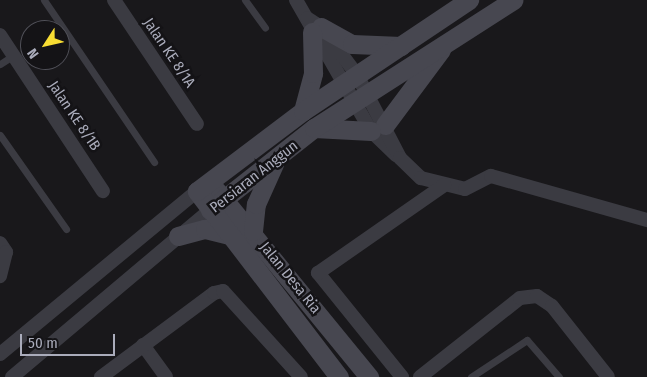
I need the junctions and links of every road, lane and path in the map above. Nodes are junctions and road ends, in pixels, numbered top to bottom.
1 (44, 0) edge
2 (114, 0) edge
3 (245, 0) edge
4 (296, 0) edge
5 (469, 0) edge
6 (513, 0) edge
7 (313, 26) junction
8 (265, 28) dead end
9 (0, 35) edge
10 (450, 39) junction
11 (401, 46) junction
12 (14, 56) junction
13 (0, 64) edge
14 (351, 80) junction
15 (362, 97) junction
16 (303, 111) junction
17 (197, 124) dead end
18 (314, 128) junction
19 (378, 128) junction
20 (0, 134) edge
21 (154, 162) dead end
22 (274, 164) junction
23 (444, 185) junction
24 (203, 186) junction
25 (103, 191) dead end
26 (216, 204) junction
27 (647, 220) edge
28 (66, 229) dead end
29 (253, 231) junction
30 (229, 235) junction
31 (178, 236) junction
32 (0, 243) edge
33 (0, 276) edge
34 (143, 345) junction
35 (0, 354) edge
36 (12, 377) edge
37 (101, 377) edge
38 (166, 377) edge
39 (300, 377) edge
40 (339, 377) edge
41 (369, 377) edge
42 (402, 377) edge
43 (420, 377) edge
44 (471, 377) edge
45 (559, 377) edge
46 (608, 377) edge

1 - 21 lane
2 - 17 street, Jalan KE 8/1A
3 - 8 lane
4 - 7 street
5 - 11 main road, Persiaran Anggun
6 - 10 main road, Persiaran Anggun
7 - 11 main road
7 - 14 street
7 - 16 main road
9 - 12 street, Jalan KE 8/1B
10 - 15 main road, Persiaran Anggun
10 - 19 main road
11 - 14 main road, Persiaran Anggun
12 - 13 lane
12 - 25 street, Jalan KE 8/1B
14 - 15 street
14 - 16 main road, Persiaran Anggun
15 - 18 main road, Persiaran Anggun
15 - 19 street
16 - 24 main road, Persiaran Anggun
18 - 19 main road
18 - 22 main road, Persiaran Anggun
19 - 23 street
20 - 28 lane
22 - 26 main road, Persiaran Anggun
22 - 29 main road
23 - 27 street
23 - 42 street
24 - 26 main road, Jalan Desa Ria
24 - 35 street, Persiaran Anggun
26 - 29 main road, Jalan Desa Ria
26 - 30 main road, Jalan Desa Ria
26 - 31 street, Persiaran Anggun
29 - 41 main road, Jalan Desa Ria
30 - 31 main road
30 - 40 main road, Jalan Desa Ria
31 - 36 street, Persiaran Anggun
32 - 33 street
34 - 37 street
34 - 38 street
34 - 39 street
43 - 46 street
44 - 45 lane

